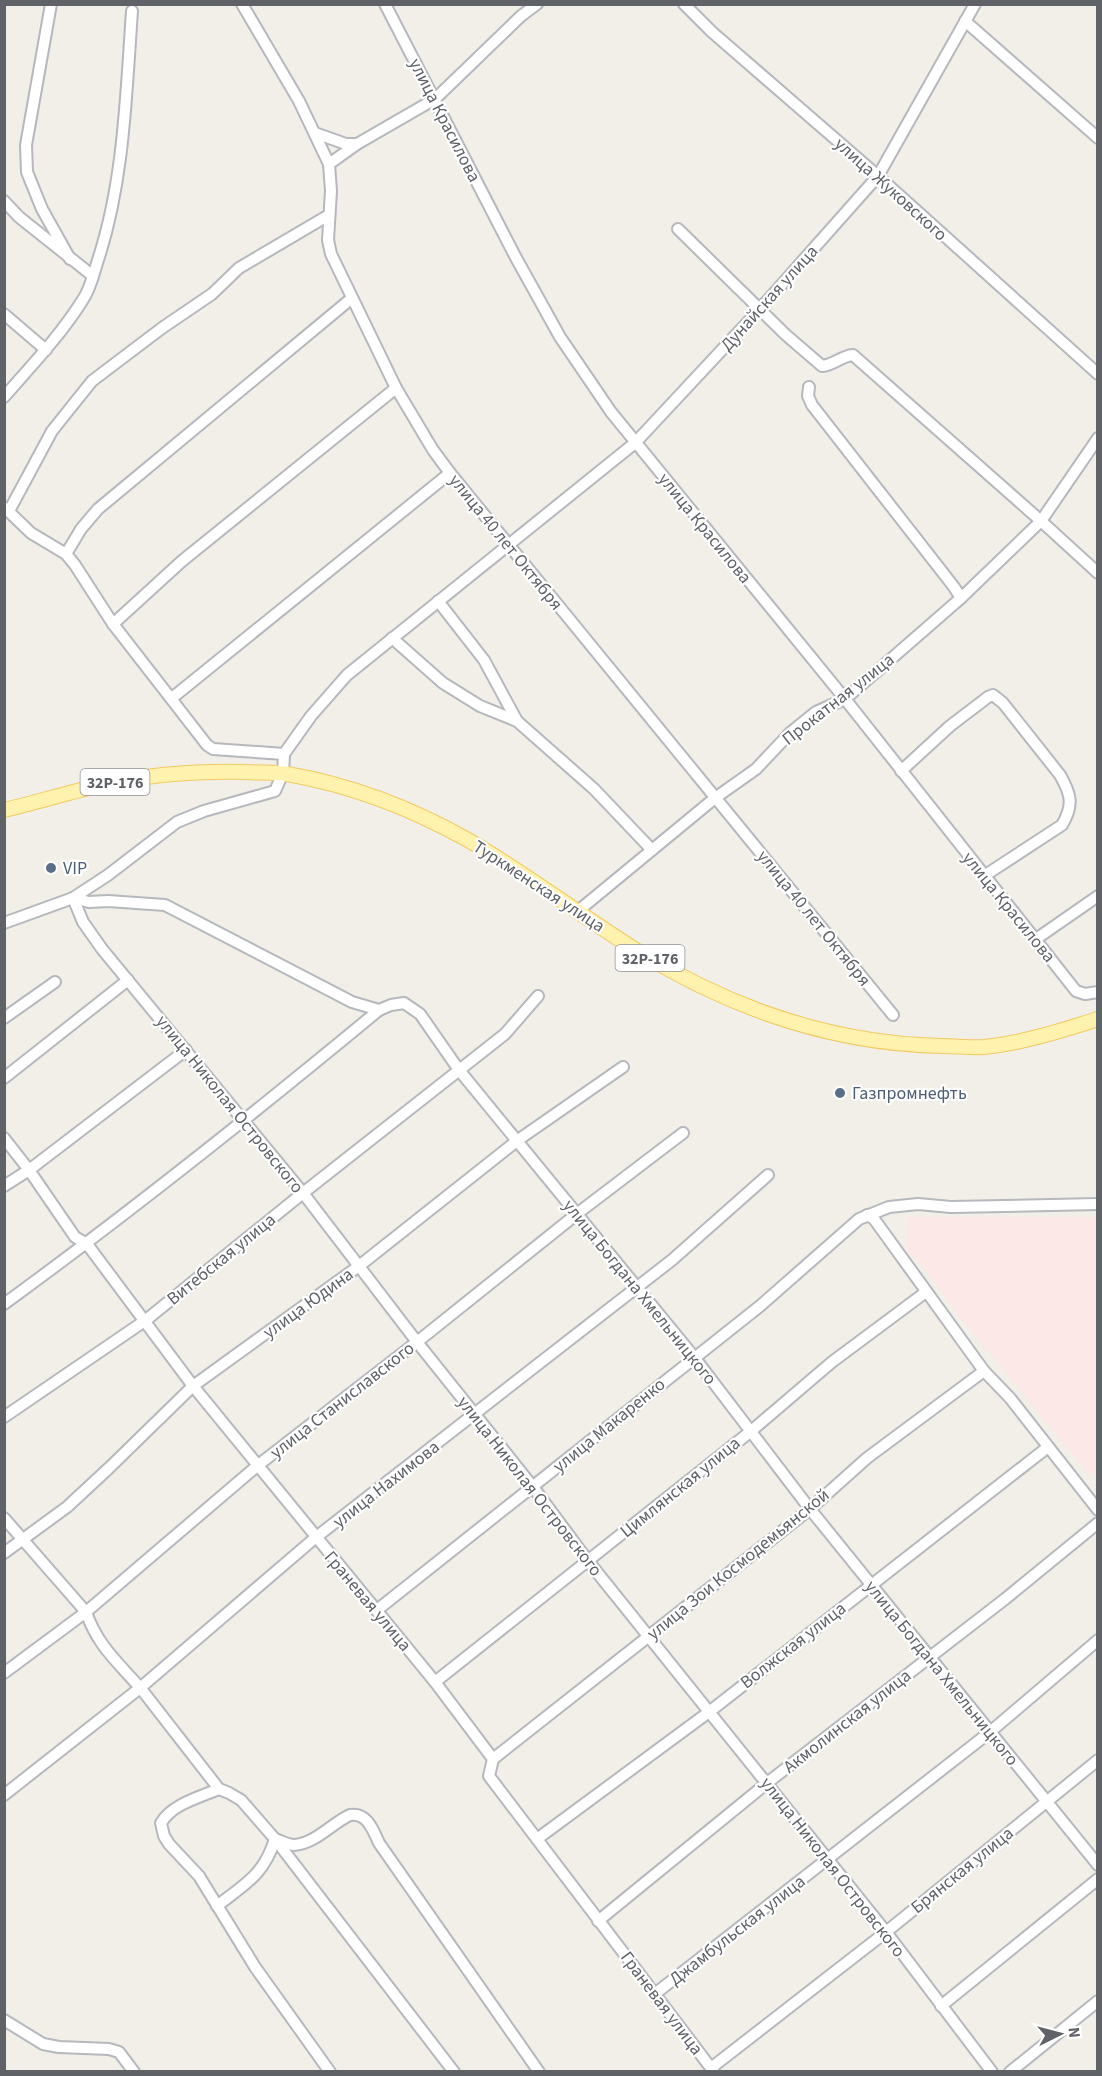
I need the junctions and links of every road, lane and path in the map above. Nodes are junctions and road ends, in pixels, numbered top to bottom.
1 (51, 4) edge
2 (242, 4) edge
3 (385, 4) edge
4 (537, 4) edge
5 (684, 4) edge
6 (975, 4) edge
7 (132, 11) dead end
8 (965, 21) junction
9 (435, 99) junction
10 (315, 133) junction
11 (1098, 138) edge
12 (357, 144) junction
13 (328, 164) junction
14 (878, 176) junction
15 (4, 201) edge
16 (329, 214) junction
17 (678, 230) dead end
18 (70, 259) junction
19 (93, 276) junction
20 (352, 298) junction
21 (760, 309) junction
22 (4, 314) edge
23 (46, 350) junction
24 (1098, 374) edge
25 (808, 387) dead end
26 (396, 388) junction
27 (4, 397) edge
28 (1098, 438) edge
29 (635, 443) junction
30 (450, 473) junction
31 (7, 509) edge
32 (1041, 521) junction
33 (508, 546) junction
34 (66, 555) junction
35 (1098, 573) edge
36 (961, 598) junction
37 (438, 601) junction
38 (113, 624) junction
39 (392, 638) junction
40 (172, 699) junction
41 (845, 699) junction
42 (517, 721) junction
43 (284, 754) junction
44 (901, 771) junction
45 (283, 773) junction
46 (715, 798) junction
47 (4, 810) edge
48 (652, 850) junction
49 (984, 876) junction
50 (1098, 896) edge
51 (73, 898) junction
52 (578, 911) junction
53 (4, 923) edge
54 (1036, 939) junction
55 (128, 980) junction
56 (55, 982) dead end
57 (1098, 992) edge
58 (538, 996) dead end
59 (379, 1010) junction
60 (893, 1015) dead end
61 (4, 1018) edge
62 (1098, 1019) edge
63 (186, 1050) junction
64 (623, 1067) dead end
65 (459, 1070) junction
66 (4, 1078) edge
67 (244, 1122) junction
68 (683, 1133) dead end
69 (4, 1138) edge
70 (518, 1140) junction
71 (29, 1170) junction
72 (768, 1175) dead end
73 (4, 1186) edge
74 (303, 1193) junction
75 (1098, 1204) edge
76 (578, 1213) junction
77 (867, 1215) junction
78 (87, 1244) junction
79 (359, 1266) junction
80 (635, 1287) junction
81 (926, 1292) junction
82 (4, 1304) edge
83 (146, 1320) junction
84 (417, 1342) junction
85 (694, 1357) junction
86 (984, 1371) junction
87 (193, 1386) junction
88 (475, 1415) junction
89 (4, 1417) edge
90 (750, 1432) junction
91 (1048, 1447) junction
92 (257, 1466) junction
93 (533, 1487) junction
94 (810, 1509) junction
95 (1098, 1510) edge
96 (4, 1518) edge
97 (1098, 1523) edge
98 (315, 1538) junction
99 (22, 1540) junction
100 (4, 1553) edge
101 (588, 1561) junction
102 (870, 1584) junction
103 (377, 1610) junction
104 (86, 1612) junction
105 (649, 1636) junction
106 (1098, 1640) edge
107 (930, 1657) junction
108 (4, 1673) edge
109 (435, 1682) junction
110 (140, 1688) junction
111 (709, 1712) junction
112 (990, 1732) junction
113 (493, 1759) junction
114 (1098, 1760) edge
115 (766, 1783) junction
116 (219, 1790) junction
117 (4, 1795) edge
118 (1046, 1802) junction
119 (275, 1839) junction
120 (537, 1839) junction
121 (827, 1859) junction
122 (1098, 1865) edge
123 (1098, 1879) edge
124 (217, 1906) junction
125 (598, 1921) junction
126 (886, 1932) junction
127 (656, 1993) junction
128 (1098, 2001) edge
129 (941, 2006) junction
130 (4, 2020) edge
131 (712, 2070) edge
132 (134, 2072) edge
133 (330, 2072) edge
134 (454, 2072) edge
135 (539, 2072) edge
136 (992, 2072) edge
137 (1010, 2072) edge

1 - 18 street
2 - 10 street, улица 40 лет Октября
3 - 9 street, улица Красилова
4 - 9 street
5 - 14 street, улица Жуковского
6 - 8 street, Дунайская улица
7 - 19 street
8 - 11 street
8 - 14 street, Дунайская улица
9 - 12 street
9 - 29 street, улица Красилова
10 - 12 street
10 - 13 street, улица 40 лет Октября
12 - 13 street
13 - 16 street, улица 40 лет Октября
14 - 21 street, Дунайская улица
14 - 24 street, улица Жуковского
15 - 18 street
16 - 20 street, улица 40 лет Октября
16 - 31 street
17 - 21 street
18 - 19 street
19 - 23 street
20 - 26 street, улица 40 лет Октября
20 - 34 street
21 - 29 street, Дунайская улица
21 - 32 street
22 - 23 street
23 - 27 street
25 - 36 street
26 - 30 street, улица 40 лет Октября
26 - 38 street
28 - 32 street, Прокатная улица
29 - 33 street, Дунайская улица
29 - 41 street, улица Красилова
30 - 33 street, улица 40 лет Октября
30 - 40 street
31 - 34 street
32 - 35 street
32 - 36 street, Прокатная улица
33 - 37 street, Дунайская улица
33 - 46 street, улица 40 лет Октября
34 - 38 street
36 - 41 street, Прокатная улица
37 - 39 street, Дунайская улица
37 - 42 street
38 - 40 street
39 - 42 street
39 - 43 street, Дунайская улица
40 - 43 street
41 - 44 street, улица Красилова
41 - 46 street, Прокатная улица
42 - 48 street
43 - 45 street
44 - 49 street, улица Красилова
44 - 49 street
45 - 47 main road, Туркменская улица / 32Р-176
45 - 51 street
45 - 52 main road, Туркменская улица / 32Р-176
46 - 48 street, Прокатная улица
46 - 60 street, улица 40 лет Октября
48 - 52 street, Прокатная улица
49 - 54 street, улица Красилова
50 - 54 street
51 - 53 street
51 - 55 street, улица Николая Островского
51 - 59 street, улица Богдана Хмельницкого
52 - 62 main road, Туркменская улица / 32Р-176
54 - 57 street, улица Красилова
55 - 63 street, улица Николая Островского
55 - 66 street
56 - 61 street
58 - 65 street, Витебская улица
59 - 65 street, улица Богдана Хмельницкого
59 - 67 street
63 - 67 street, улица Николая Островского
63 - 71 street
64 - 70 street, улица Юдина
65 - 70 street, улица Богдана Хмельницкого
65 - 74 street, Витебская улица
67 - 74 street, улица Николая Островского
67 - 78 street
68 - 76 street, улица Станиславского
69 - 71 street, Граневая улица
70 - 76 street, улица Богдана Хмельницкого
70 - 79 street, улица Юдина
71 - 73 street
71 - 78 street, Граневая улица
72 - 80 street, улица Нахимова
74 - 79 street, улица Николая Островского
74 - 83 street, Витебская улица
75 - 77 street, улица Макаренко
76 - 80 street, улица Богдана Хмельницкого
76 - 84 street, улица Станиславского
77 - 81 street
77 - 85 street, улица Макаренко
78 - 82 street
78 - 83 street, Граневая улица
79 - 84 street, улица Николая Островского
79 - 87 street, улица Юдина
80 - 85 street, улица Богдана Хмельницкого
80 - 88 street, улица Нахимова
81 - 86 street
81 - 90 street, Цимлянская улица
83 - 87 street, Граневая улица
83 - 89 street, Витебская улица
84 - 88 street, улица Николая Островского
84 - 92 street, улица Станиславского
85 - 90 street, улица Богдана Хмельницкого
85 - 93 street, улица Макаренко
86 - 91 street
86 - 94 street, улица Зои Космодемьянской
87 - 92 street, Граневая улица
87 - 99 street, улица Юдина
88 - 93 street, улица Николая Островского
88 - 98 street, улица Нахимова
90 - 94 street, улица Богдана Хмельницкого
90 - 101 street, Цимлянская улица
91 - 95 street
91 - 102 street, Волжская улица
92 - 98 street, Граневая улица
92 - 104 street, улица Станиславского
93 - 101 street, улица Николая Островского
93 - 103 street, улица Макаренко
94 - 102 street, улица Богдана Хмельницкого
94 - 105 street, улица Зои Космодемьянской
96 - 99 street
97 - 107 street, Акмолинская улица
98 - 103 street, Граневая улица
98 - 110 street, улица Нахимова
99 - 100 street, улица Юдина
99 - 104 street
101 - 105 street, улица Николая Островского
101 - 109 street, Цимлянская улица
102 - 107 street, улица Богдана Хмельницкого
102 - 111 street, Волжская улица
103 - 109 street, Граневая улица
104 - 108 street, улица Станиславского
104 - 110 street
105 - 111 street, улица Николая Островского
105 - 113 street, улица Зои Космодемьянской
106 - 112 street, Джамбульская улица
107 - 112 street, улица Богдана Хмельницкого
107 - 115 street, Акмолинская улица
109 - 113 street, Граневая улица
110 - 116 street
110 - 117 street, улица Нахимова
111 - 115 street, улица Николая Островского
111 - 120 street, Волжская улица
112 - 118 street, улица Богдана Хмельницкого
112 - 121 street, Джамбульская улица
113 - 120 street, Граневая улица
114 - 118 street, Брянская улица
115 - 121 street, улица Николая Островского
115 - 125 street, Акмолинская улица
116 - 119 street
116 - 124 street
118 - 122 street, улица Богдана Хмельницкого
118 - 126 street, Брянская улица
119 - 124 street
119 - 134 street
119 - 135 street
120 - 125 street, Граневая улица
121 - 126 street, улица Николая Островского
121 - 127 street, Джамбульская улица
123 - 129 street
124 - 133 street
125 - 127 street, Граневая улица
126 - 129 street, улица Николая Островского
126 - 131 street, Брянская улица
127 - 131 street, Граневая улица
128 - 137 street
129 - 136 street, улица Николая Островского
130 - 132 street

